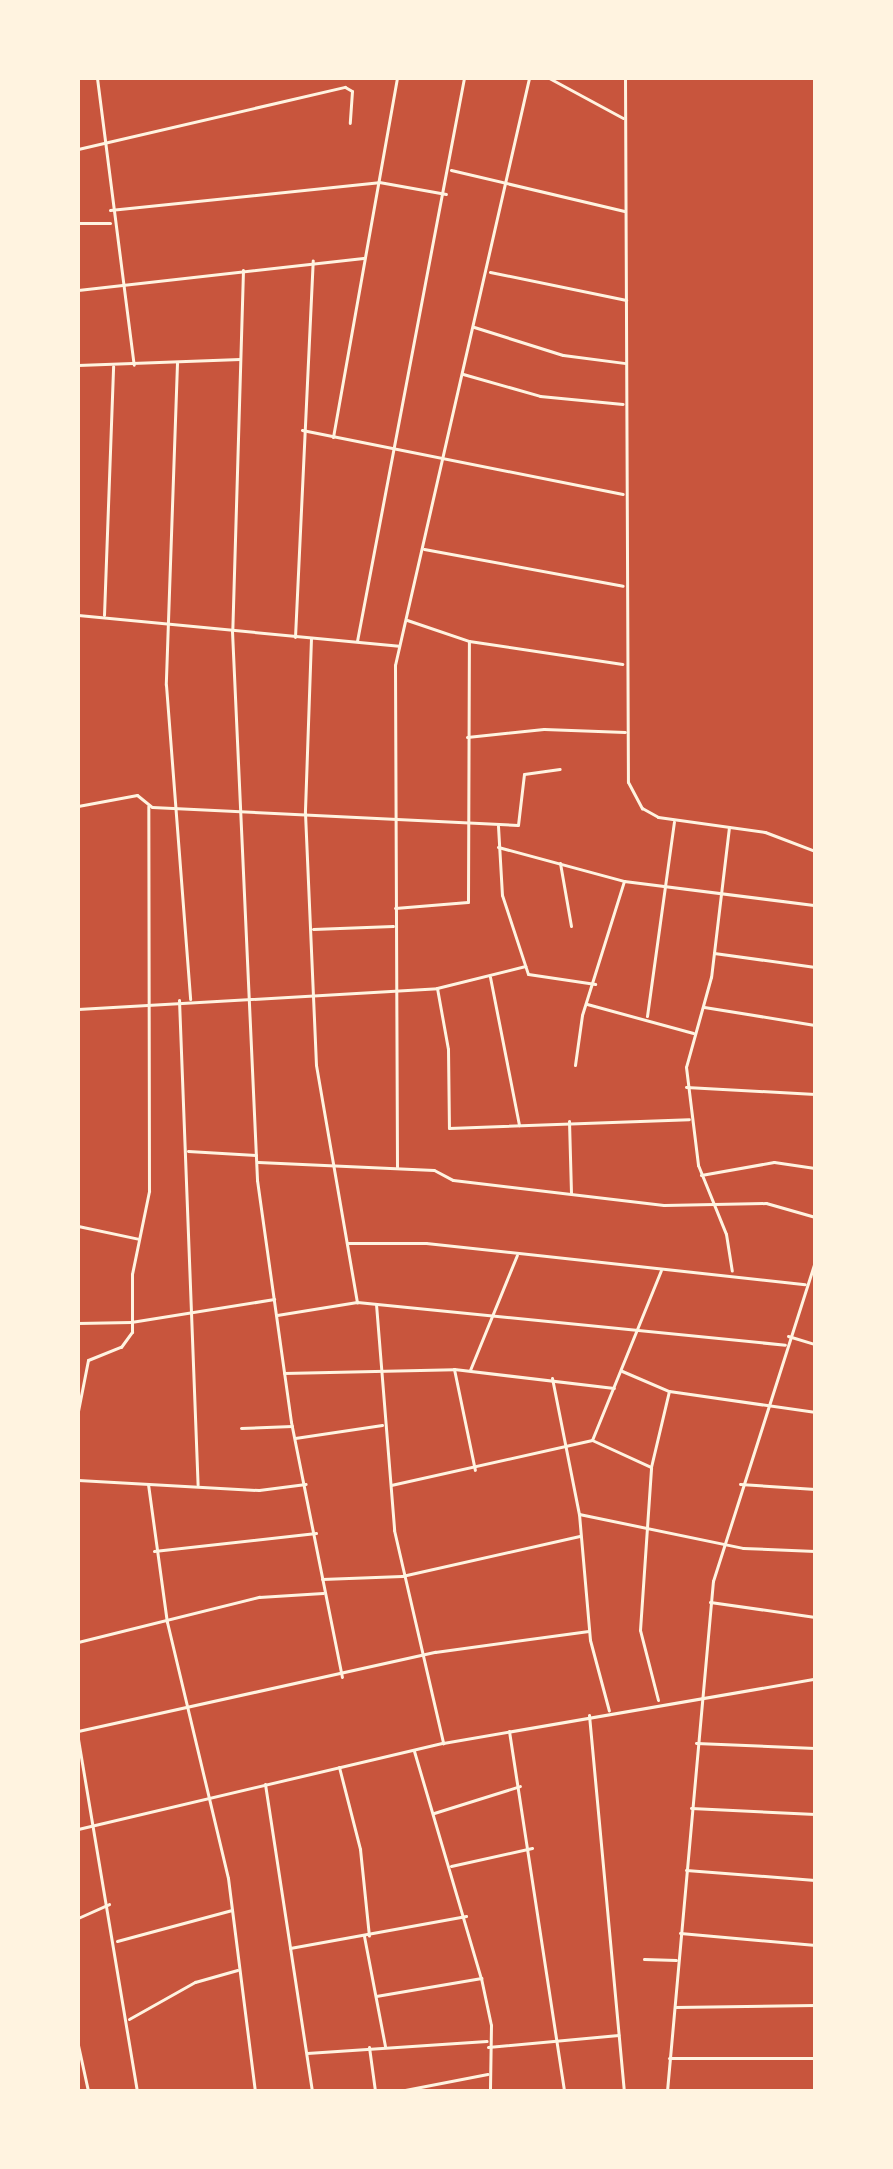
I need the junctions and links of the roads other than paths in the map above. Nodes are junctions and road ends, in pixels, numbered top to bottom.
1 (97, 78) edge
2 (397, 78) edge
3 (464, 78) edge
4 (529, 78) edge
5 (549, 78) edge
6 (625, 78) edge
7 (624, 118) junction
8 (350, 123) dead end
9 (103, 147) junction
10 (78, 149) edge
11 (451, 170) junction
12 (379, 182) junction
13 (509, 184) junction
14 (446, 194) junction
15 (110, 210) junction
16 (624, 211) junction
17 (78, 223) edge
18 (111, 223) junction
19 (363, 258) junction
20 (313, 260) junction
21 (243, 270) junction
22 (490, 272) junction
23 (121, 289) junction
24 (78, 290) edge
25 (626, 300) junction
26 (474, 327) junction
27 (240, 359) junction
28 (177, 363) junction
29 (625, 363) junction
30 (78, 365) edge
31 (134, 365) junction
32 (113, 366) junction
33 (461, 374) junction
34 (623, 404) junction
35 (302, 430) junction
36 (333, 437) junction
37 (388, 450) junction
38 (445, 461) junction
39 (623, 494) junction
40 (424, 549) junction
41 (623, 586) junction
42 (78, 615) edge
43 (104, 615) junction
44 (406, 620) junction
45 (169, 623) junction
46 (232, 631) junction
47 (295, 637) junction
48 (311, 638) junction
49 (357, 641) junction
50 (469, 641) junction
51 (399, 646) junction
52 (622, 664) junction
53 (625, 732) junction
54 (467, 737) junction
55 (560, 769) dead end
56 (172, 805) junction
57 (78, 806) edge
58 (148, 806) junction
59 (237, 806) junction
60 (305, 813) junction
61 (394, 817) junction
62 (674, 822) junction
63 (465, 824) junction
64 (498, 826) junction
65 (729, 827) junction
66 (498, 847) junction
67 (815, 851) edge
68 (560, 863) junction
69 (624, 881) junction
70 (670, 886) junction
71 (720, 893) junction
72 (815, 905) edge
73 (395, 908) junction
74 (395, 926) junction
75 (571, 926) dead end
76 (313, 929) junction
77 (78, 931) edge
78 (714, 953) junction
79 (525, 966) junction
80 (815, 967) edge
81 (490, 977) junction
82 (595, 984) junction
83 (437, 988) junction
84 (395, 990) junction
85 (314, 991) junction
86 (248, 994) junction
87 (190, 999) junction
88 (179, 1000) junction
89 (145, 1004) junction
90 (587, 1004) junction
91 (703, 1007) junction
92 (79, 1009) edge
93 (647, 1016) junction
94 (815, 1025) edge
95 (693, 1033) junction
96 (575, 1065) dead end
97 (78, 1069) edge
98 (686, 1087) junction
99 (815, 1094) edge
100 (689, 1119) junction
101 (569, 1121) junction
102 (519, 1125) junction
103 (188, 1151) junction
104 (256, 1155) junction
105 (256, 1162) junction
106 (332, 1162) junction
107 (397, 1167) junction
108 (815, 1168) edge
109 (701, 1175) junction
110 (571, 1193) junction
111 (712, 1206) junction
112 (815, 1217) edge
113 (78, 1226) edge
114 (139, 1239) junction
115 (347, 1243) junction
116 (517, 1253) junction
117 (815, 1261) edge
118 (661, 1269) junction
119 (732, 1273) junction
120 (815, 1281) edge
121 (807, 1282) junction
122 (274, 1299) junction
123 (357, 1302) junction
124 (376, 1304) junction
125 (190, 1314) junction
126 (277, 1315) junction
127 (496, 1315) junction
128 (131, 1322) junction
129 (78, 1323) edge
130 (638, 1329) junction
131 (788, 1336) junction
132 (815, 1344) edge
133 (785, 1345) junction
134 (376, 1368) junction
135 (454, 1369) junction
136 (470, 1370) junction
137 (622, 1371) junction
138 (284, 1373) junction
139 (552, 1378) junction
140 (614, 1388) junction
141 (669, 1391) junction
142 (767, 1406) junction
143 (78, 1411) edge
144 (815, 1412) edge
145 (382, 1425) junction
146 (292, 1426) junction
147 (241, 1428) dead end
148 (295, 1438) junction
149 (592, 1440) junction
150 (566, 1445) junction
151 (651, 1467) junction
152 (475, 1471) junction
153 (78, 1480) edge
154 (148, 1484) junction
155 (306, 1484) junction
156 (740, 1484) junction
157 (198, 1485) junction
158 (391, 1485) junction
159 (815, 1489) edge
160 (579, 1514) junction
161 (647, 1525) junction
162 (316, 1533) junction
163 (580, 1536) junction
164 (722, 1542) junction
165 (154, 1551) junction
166 (815, 1551) edge
167 (402, 1576) junction
168 (322, 1579) junction
169 (324, 1593) junction
170 (710, 1602) junction
171 (815, 1617) edge
172 (167, 1622) junction
173 (589, 1631) junction
174 (78, 1642) edge
175 (421, 1655) junction
176 (342, 1677) junction
177 (815, 1679) edge
178 (701, 1694) junction
179 (658, 1701) junction
180 (185, 1706) junction
181 (609, 1711) junction
182 (589, 1715) junction
183 (509, 1730) junction
184 (78, 1731) edge
185 (78, 1739) edge
186 (443, 1743) junction
187 (696, 1743) junction
188 (815, 1748) edge
189 (414, 1751) junction
190 (339, 1767) junction
191 (265, 1784) junction
192 (520, 1786) junction
193 (205, 1797) junction
194 (691, 1808) junction
195 (434, 1813) junction
196 (815, 1814) edge
197 (96, 1825) junction
198 (78, 1829) edge
199 (532, 1848) junction
200 (451, 1866) junction
201 (686, 1870) junction
202 (815, 1880) edge
203 (109, 1904) junction
204 (232, 1910) junction
205 (466, 1916) junction
206 (78, 1918) edge
207 (680, 1933) junction
208 (366, 1936) junction
209 (117, 1941) junction
210 (815, 1945) edge
211 (290, 1948) junction
212 (644, 1959) dead end
213 (677, 1960) junction
214 (237, 1970) junction
215 (481, 1978) junction
216 (376, 1996) junction
217 (815, 2005) edge
218 (673, 2007) junction
219 (129, 2019) junction
220 (618, 2035) junction
221 (488, 2041) junction
222 (557, 2042) junction
223 (78, 2045) edge
224 (385, 2046) junction
225 (369, 2047) junction
226 (488, 2047) junction
227 (307, 2053) junction
228 (669, 2058) junction
229 (815, 2058) edge
230 (489, 2074) junction
231 (405, 2090) edge
232 (88, 2091) edge
233 (137, 2091) edge
234 (255, 2091) edge
235 (312, 2091) edge
236 (375, 2091) edge
237 (490, 2091) edge
238 (564, 2091) edge
239 (624, 2091) edge
240 (667, 2091) edge

1 - 9 street
2 - 12 street
3 - 11 street
4 - 13 street
5 - 7 street
6 - 7 street
7 - 16 street
8 - 9 street
9 - 10 street
9 - 15 street
11 - 13 street
11 - 14 street
12 - 14 street
12 - 15 street
12 - 19 street
13 - 16 street
13 - 22 street
14 - 37 street
15 - 18 street
16 - 25 street
17 - 18 street
18 - 23 street
19 - 20 street
19 - 36 street
20 - 21 street
20 - 35 street
21 - 23 street
21 - 27 street
22 - 25 street
22 - 26 street
23 - 24 street
23 - 31 street
25 - 29 street
26 - 29 street
26 - 33 street
27 - 28 street
27 - 46 street
28 - 31 street
28 - 45 street
29 - 34 street
30 - 32 street
31 - 32 street
32 - 43 street
33 - 34 street
33 - 38 street
34 - 39 street
35 - 36 street
35 - 47 street
36 - 37 street
37 - 38 street
37 - 49 street
38 - 39 street
38 - 40 street
39 - 41 street
40 - 41 street
40 - 44 street
41 - 52 street
42 - 43 street
43 - 45 street
44 - 50 street
44 - 51 street
45 - 46 street
45 - 56 street
46 - 47 street
46 - 59 street
47 - 48 street
48 - 49 street
48 - 60 street
49 - 51 street
50 - 52 street
50 - 54 street
51 - 61 street
52 - 53 street
53 - 54 street
53 - 62 street
54 - 63 street
55 - 64 street
56 - 58 street
56 - 59 street
56 - 87 street
57 - 58 street
58 - 89 street
59 - 60 street
59 - 86 street
60 - 61 street
60 - 76 street
61 - 63 street
61 - 73 street
62 - 65 street
62 - 70 street
63 - 64 street
63 - 73 street
64 - 66 street
65 - 67 street
65 - 71 street
66 - 68 street
66 - 79 street
68 - 69 street
68 - 75 street
69 - 70 street
69 - 82 street
70 - 71 street
70 - 93 street
71 - 72 street
71 - 78 street
73 - 74 street
74 - 76 street
74 - 84 street
76 - 85 street
77 - 92 street
78 - 80 street
78 - 91 street
79 - 81 street
79 - 82 street
81 - 83 street
81 - 102 street
82 - 90 street
83 - 84 street
83 - 102 street
84 - 85 street
84 - 107 street
85 - 86 street
85 - 106 street
86 - 87 street
86 - 104 street
87 - 88 street
88 - 89 street
88 - 103 street
89 - 92 street
89 - 114 street
90 - 93 street
90 - 96 street
91 - 94 street
91 - 95 street
92 - 97 street
93 - 95 street
95 - 98 street
98 - 99 street
98 - 100 street
100 - 101 street
100 - 109 street
101 - 102 street
101 - 110 street
103 - 104 street
103 - 125 street
104 - 105 street
105 - 106 street
105 - 122 street
106 - 107 street
106 - 115 street
107 - 110 street
108 - 109 street
109 - 111 street
110 - 111 street
111 - 112 street
111 - 119 street
113 - 114 street
114 - 128 street
115 - 116 street
115 - 123 street
116 - 118 street
116 - 127 street
117 - 121 street
118 - 119 street
118 - 130 street
119 - 121 street
120 - 121 street
121 - 131 street
122 - 125 street
122 - 126 street
123 - 124 street
123 - 126 street
124 - 127 street
124 - 134 street
125 - 128 street
125 - 157 street
126 - 138 street
127 - 130 street
127 - 136 street
128 - 129 street
128 - 143 street
130 - 133 street
130 - 137 street
131 - 132 street
131 - 133 street
133 - 142 street
134 - 135 street
134 - 138 street
134 - 145 street
135 - 136 street
135 - 152 street
136 - 139 street
137 - 140 street
137 - 141 street
138 - 146 street
139 - 140 street
139 - 150 street
140 - 149 street
141 - 142 street
141 - 151 street
142 - 144 street
142 - 156 street
145 - 148 street
145 - 158 street
146 - 147 street
146 - 148 street
148 - 155 street
149 - 150 street
149 - 151 street
150 - 152 street
150 - 160 street
151 - 161 street
152 - 158 street
153 - 154 street
154 - 157 street
154 - 165 street
155 - 157 street
155 - 162 street
156 - 159 street
156 - 164 street
158 - 167 street
160 - 161 street
160 - 163 street
161 - 164 street
161 - 179 street
162 - 165 street
162 - 168 street
163 - 167 street
163 - 173 street
164 - 166 street
164 - 170 street
165 - 172 street
167 - 168 street
167 - 175 street
168 - 169 street
169 - 172 street
169 - 176 street
170 - 171 street
170 - 178 street
172 - 174 street
172 - 180 street
173 - 175 street
173 - 181 street
175 - 176 street
175 - 186 street
176 - 180 street
177 - 178 street
178 - 179 street
178 - 187 street
179 - 181 street
180 - 184 street
180 - 193 street
181 - 182 street
182 - 183 street
182 - 220 street
183 - 186 street
183 - 192 street
185 - 197 street
186 - 189 street
187 - 188 street
187 - 194 street
189 - 190 street
189 - 195 street
190 - 191 street
190 - 208 street
191 - 193 street
191 - 211 street
192 - 195 street
192 - 199 street
193 - 197 street
193 - 204 street
194 - 196 street
194 - 201 street
195 - 200 street
197 - 198 street
197 - 203 street
199 - 200 street
199 - 222 street
200 - 205 street
201 - 202 street
201 - 207 street
203 - 206 street
203 - 209 street
204 - 209 street
204 - 214 street
205 - 208 street
205 - 215 street
207 - 210 street
207 - 213 street
208 - 211 street
208 - 216 street
209 - 219 street
211 - 227 street
212 - 213 street
213 - 218 street
214 - 219 street
214 - 234 street
215 - 216 street
215 - 221 street
216 - 224 street
217 - 218 street
218 - 228 street
219 - 233 street
220 - 222 street
220 - 239 street
221 - 224 street
221 - 226 street
222 - 226 street
222 - 238 street
223 - 232 street
224 - 225 street
225 - 227 street
225 - 236 street
226 - 230 street
227 - 235 street
228 - 229 street
228 - 240 street
230 - 231 street
230 - 237 street

